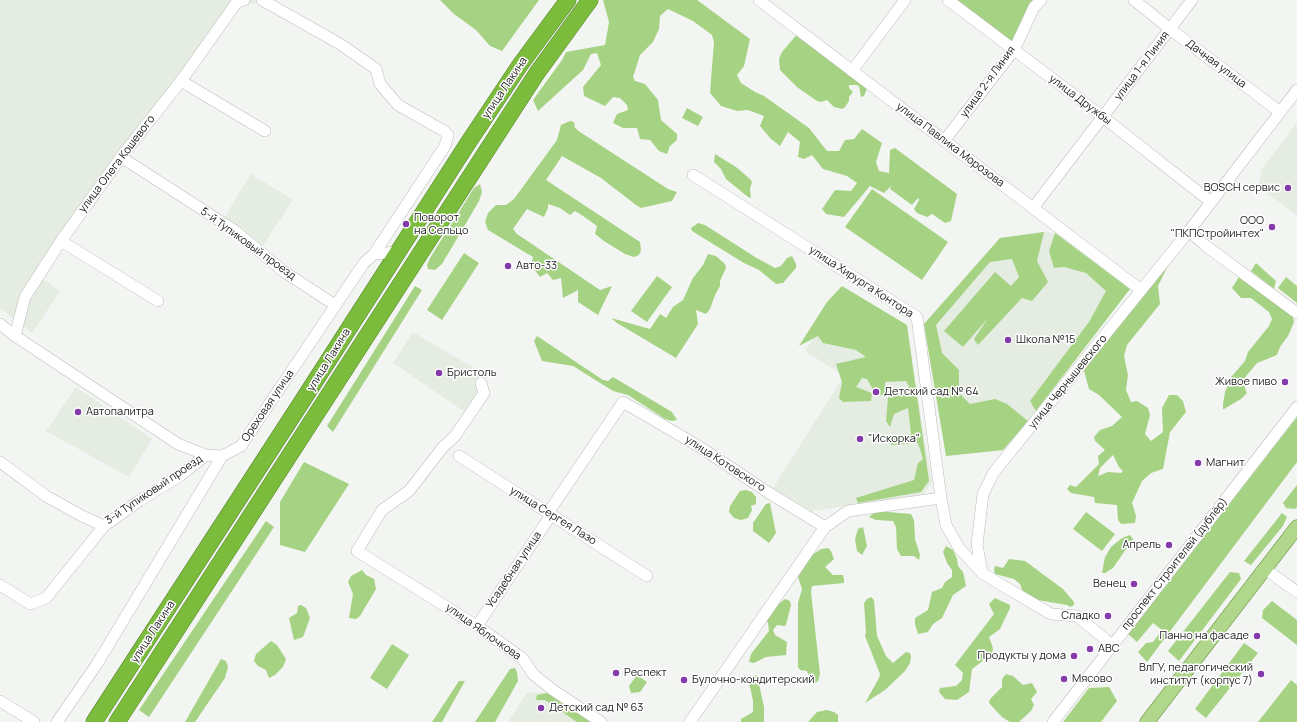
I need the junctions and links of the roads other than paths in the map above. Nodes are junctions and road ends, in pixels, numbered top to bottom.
1 (262, 0) edge
2 (568, 0) edge
3 (590, 0) edge
4 (759, 0) edge
5 (905, 0) edge
6 (948, 0) edge
7 (1041, 0) edge
8 (1134, 0) edge
9 (1192, 0) edge
10 (241, 1) edge
11 (1170, 29) junction
12 (1014, 50) junction
13 (852, 71) junction
14 (181, 81) junction
15 (1297, 90) edge
16 (1280, 112) junction
17 (1103, 117) junction
18 (265, 131) dead end
19 (944, 141) junction
20 (121, 157) junction
21 (693, 175) dead end
22 (1211, 202) junction
23 (1033, 208) junction
24 (1189, 231) junction
25 (61, 241) junction
26 (398, 252) junction
27 (374, 254) junction
28 (1140, 290) junction
29 (158, 300) dead end
30 (335, 305) junction
31 (1297, 314) edge
32 (0, 324) edge
33 (15, 336) junction
34 (481, 383) dead end
35 (623, 402) joint
36 (1297, 407) edge
37 (206, 455) junction
38 (222, 456) junction
39 (459, 456) dead end
40 (0, 462) edge
41 (941, 498) junction
42 (549, 514) junction
43 (104, 526) junction
44 (1297, 527) edge
45 (825, 528) junction
46 (1265, 569) junction
47 (982, 573) junction
48 (647, 576) dead end
49 (0, 585) edge
50 (1297, 592) edge
51 (477, 626) junction
52 (1112, 645) junction
53 (0, 701) edge
54 (34, 722) edge
55 (57, 722) edge
56 (94, 722) edge
57 (117, 722) edge
58 (601, 722) edge
59 (690, 722) edge
60 (1053, 722) edge
61 (1147, 722) edge

1 - 27 street, Ореховая улица
2 - 26 highway, улица Лакина
3 - 57 highway, улица Лакина
4 - 13 street, улица Павлика Морозова
5 - 13 street
6 - 12 street, улица Дружбы
7 - 12 street, улица 2-я Линия
8 - 11 street, Дачная улица
9 - 11 street, улица 1-я Линия
10 - 14 street, улица Олега Кошевого
11 - 16 street, Дачная улица
11 - 17 street, улица 1-я Линия
12 - 17 street, улица Дружбы
12 - 19 street, улица 2-я Линия
13 - 19 street, улица Павлика Морозова
14 - 18 street
14 - 20 street, улица Олега Кошевого
15 - 16 street, улица Чернышевского
16 - 22 street, улица Чернышевского
17 - 22 street, улица Дружбы
17 - 23 street, улица 1-я Линия
19 - 23 street, улица Павлика Морозова
20 - 25 street, улица Олега Кошевого
20 - 30 street, 5-й Тупиковый проезд
21 - 41 street, улица Хирурга Контора
22 - 24 street, улица Чернышевского
23 - 28 street, улица Павлика Морозова
24 - 28 street, улица Чернышевского
24 - 31 street
25 - 29 street
25 - 33 street, улица Олега Кошевого
26 - 27 street
26 - 56 highway, улица Лакина
27 - 30 street, Ореховая улица
28 - 47 street, улица Чернышевского
30 - 38 street, Ореховая улица
32 - 33 street
33 - 37 street
34 - 51 street, улица Яблочкова
35 - 42 street, Усадебная улица
35 - 45 street, улица Котовского
36 - 52 street, проспект Строителей (дублёр)
37 - 38 street
37 - 43 street, 3-й Тупиковый проезд
38 - 55 street
39 - 42 street, улица Сергея Лазо
40 - 43 street, 3-й Тупиковый проезд
41 - 45 street
41 - 47 street
42 - 48 street, улица Сергея Лазо
42 - 51 street, Усадебная улица
43 - 49 street
44 - 46 main road
45 - 59 street
46 - 50 street
46 - 61 main road
47 - 52 street
51 - 58 street, улица Яблочкова
52 - 60 street, проспект Строителей (дублёр)
53 - 54 street

